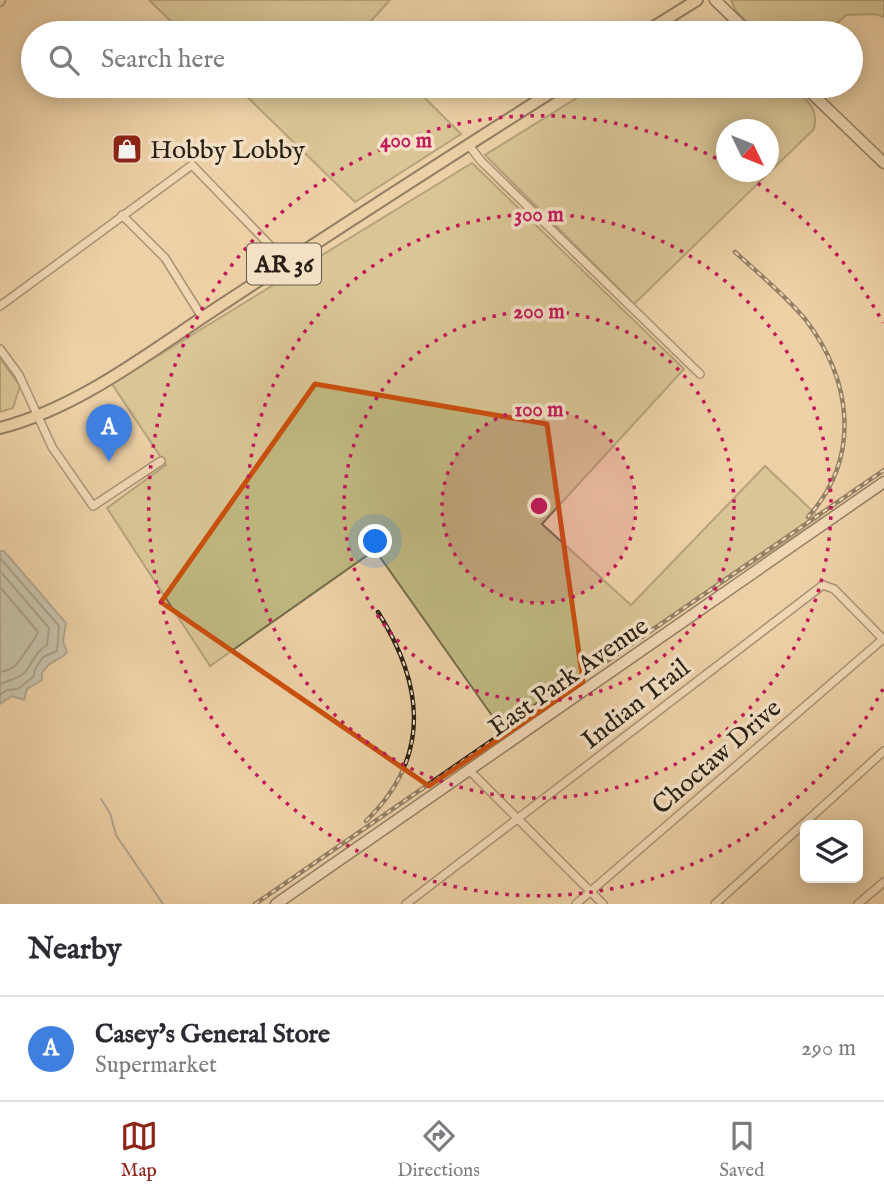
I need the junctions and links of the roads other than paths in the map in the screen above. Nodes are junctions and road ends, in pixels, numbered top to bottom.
1 (697, 0) edge
2 (715, 0) edge
3 (663, 21) edge
4 (737, 21) edge
5 (542, 98) edge
6 (816, 98) edge
7 (468, 144) junction
8 (884, 163) edge
9 (122, 215) junction
10 (286, 262) junction
11 (0, 306) edge
12 (202, 317) junction
13 (0, 349) edge
14 (700, 374) dead end
15 (38, 416) junction
16 (0, 428) edge
17 (161, 461) dead end
18 (884, 482) edge
19 (883, 639) edge
20 (884, 751) edge
21 (470, 771) junction
22 (517, 819) junction
23 (884, 882) edge
24 (591, 892) junction
25 (276, 904) edge
26 (406, 904) edge
27 (576, 904) edge
28 (603, 904) edge
29 (715, 904) edge
30 (858, 904) edge

1 - 3 main road
2 - 4 street
5 - 7 main road, AR 36
6 - 8 street
7 - 10 main road, AR 36
7 - 14 street
9 - 10 street
9 - 11 street
9 - 12 street
10 - 12 main road, AR 36
12 - 15 main road, AR 36
13 - 15 street
15 - 16 main road, AR 36
15 - 17 street
18 - 21 street, East Park Avenue
19 - 22 street, Indian Trail
19 - 24 street, Choctaw Drive
20 - 29 street
21 - 22 street
21 - 25 street, East Park Avenue
22 - 24 street
22 - 26 street, Indian Trail
23 - 30 street
24 - 27 street, Choctaw Drive
24 - 28 street

